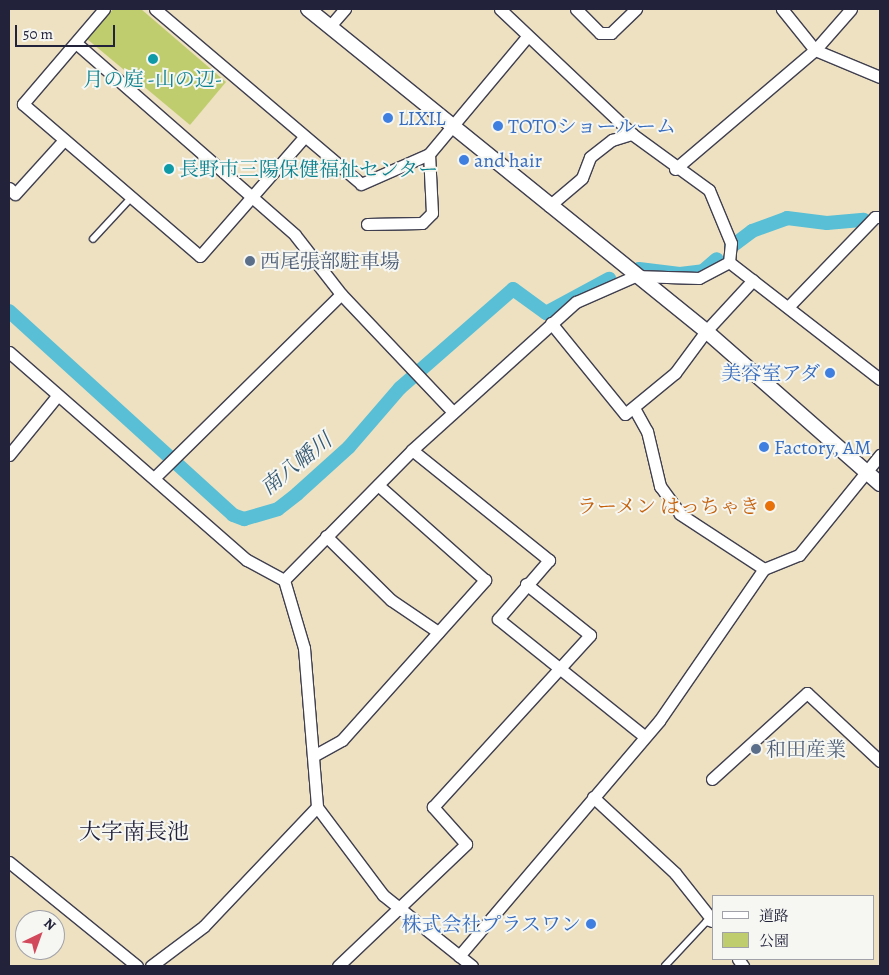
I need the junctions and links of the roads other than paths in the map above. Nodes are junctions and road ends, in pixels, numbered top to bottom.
1 (104, 9) edge
2 (157, 9) edge
3 (308, 9) edge
4 (345, 9) edge
5 (500, 9) edge
6 (576, 9) edge
7 (636, 9) edge
8 (782, 9) edge
9 (851, 9) edge
10 (330, 26) junction
11 (527, 37) junction
12 (76, 43) junction
13 (815, 50) junction
14 (880, 77) edge
15 (451, 127) junction
16 (632, 134) junction
17 (304, 137) junction
18 (63, 141) junction
19 (429, 154) junction
20 (675, 169) junction
21 (9, 188) edge
22 (252, 196) junction
23 (131, 198) junction
24 (549, 206) junction
25 (880, 217) edge
26 (367, 224) dead end
27 (94, 239) dead end
28 (729, 262) junction
29 (635, 276) junction
30 (752, 280) junction
31 (341, 294) junction
32 (788, 307) junction
33 (551, 323) junction
34 (706, 331) junction
35 (9, 352) edge
36 (880, 379) edge
37 (58, 395) junction
38 (634, 408) junction
39 (452, 412) junction
40 (412, 450) junction
41 (9, 455) edge
42 (880, 455) edge
43 (869, 473) junction
44 (154, 478) junction
45 (880, 484) edge
46 (378, 485) junction
47 (326, 536) junction
48 (764, 569) junction
49 (284, 580) junction
50 (526, 584) junction
51 (438, 632) junction
52 (561, 670) junction
53 (644, 736) junction
54 (315, 755) junction
55 (880, 761) edge
56 (712, 779) dead end
57 (593, 797) junction
58 (316, 807) junction
59 (9, 862) edge
60 (398, 906) junction
61 (712, 921) edge
62 (712, 922) edge
63 (459, 956) junction
64 (137, 966) edge
65 (151, 966) edge
66 (338, 966) edge
67 (472, 966) edge
68 (665, 966) edge

1 - 12 street
2 - 17 street
3 - 10 street
4 - 10 street
5 - 11 street
6 - 7 street
8 - 13 street
9 - 13 street
10 - 15 street
11 - 15 street
11 - 16 street
12 - 18 street
12 - 22 street
13 - 14 street
13 - 20 street
15 - 19 street
15 - 24 street
16 - 20 street
16 - 24 street
17 - 19 street
17 - 22 street
18 - 21 street
18 - 23 street
19 - 26 street
20 - 28 street
22 - 23 street
22 - 31 street
23 - 27 lane
24 - 29 street
25 - 32 street
28 - 29 street
28 - 30 street
29 - 33 street
29 - 34 street
30 - 32 street
30 - 34 street
31 - 39 street
31 - 44 street
32 - 36 street
33 - 38 street
33 - 39 street
34 - 38 street
34 - 43 street
35 - 37 street
37 - 41 street
37 - 44 street
38 - 48 street
39 - 40 street
40 - 46 street
40 - 50 street
42 - 43 street
43 - 45 street
43 - 48 street
44 - 49 street
46 - 47 street
46 - 51 street
47 - 49 street
47 - 51 street
48 - 53 street
49 - 54 street
50 - 52 street
50 - 52 street
51 - 54 street
52 - 53 street
52 - 60 street
53 - 57 street
54 - 58 street
55 - 56 street
57 - 61 street
57 - 63 street
58 - 60 street
58 - 65 street
59 - 64 street
60 - 63 street
60 - 66 street
62 - 68 lane
63 - 67 street

